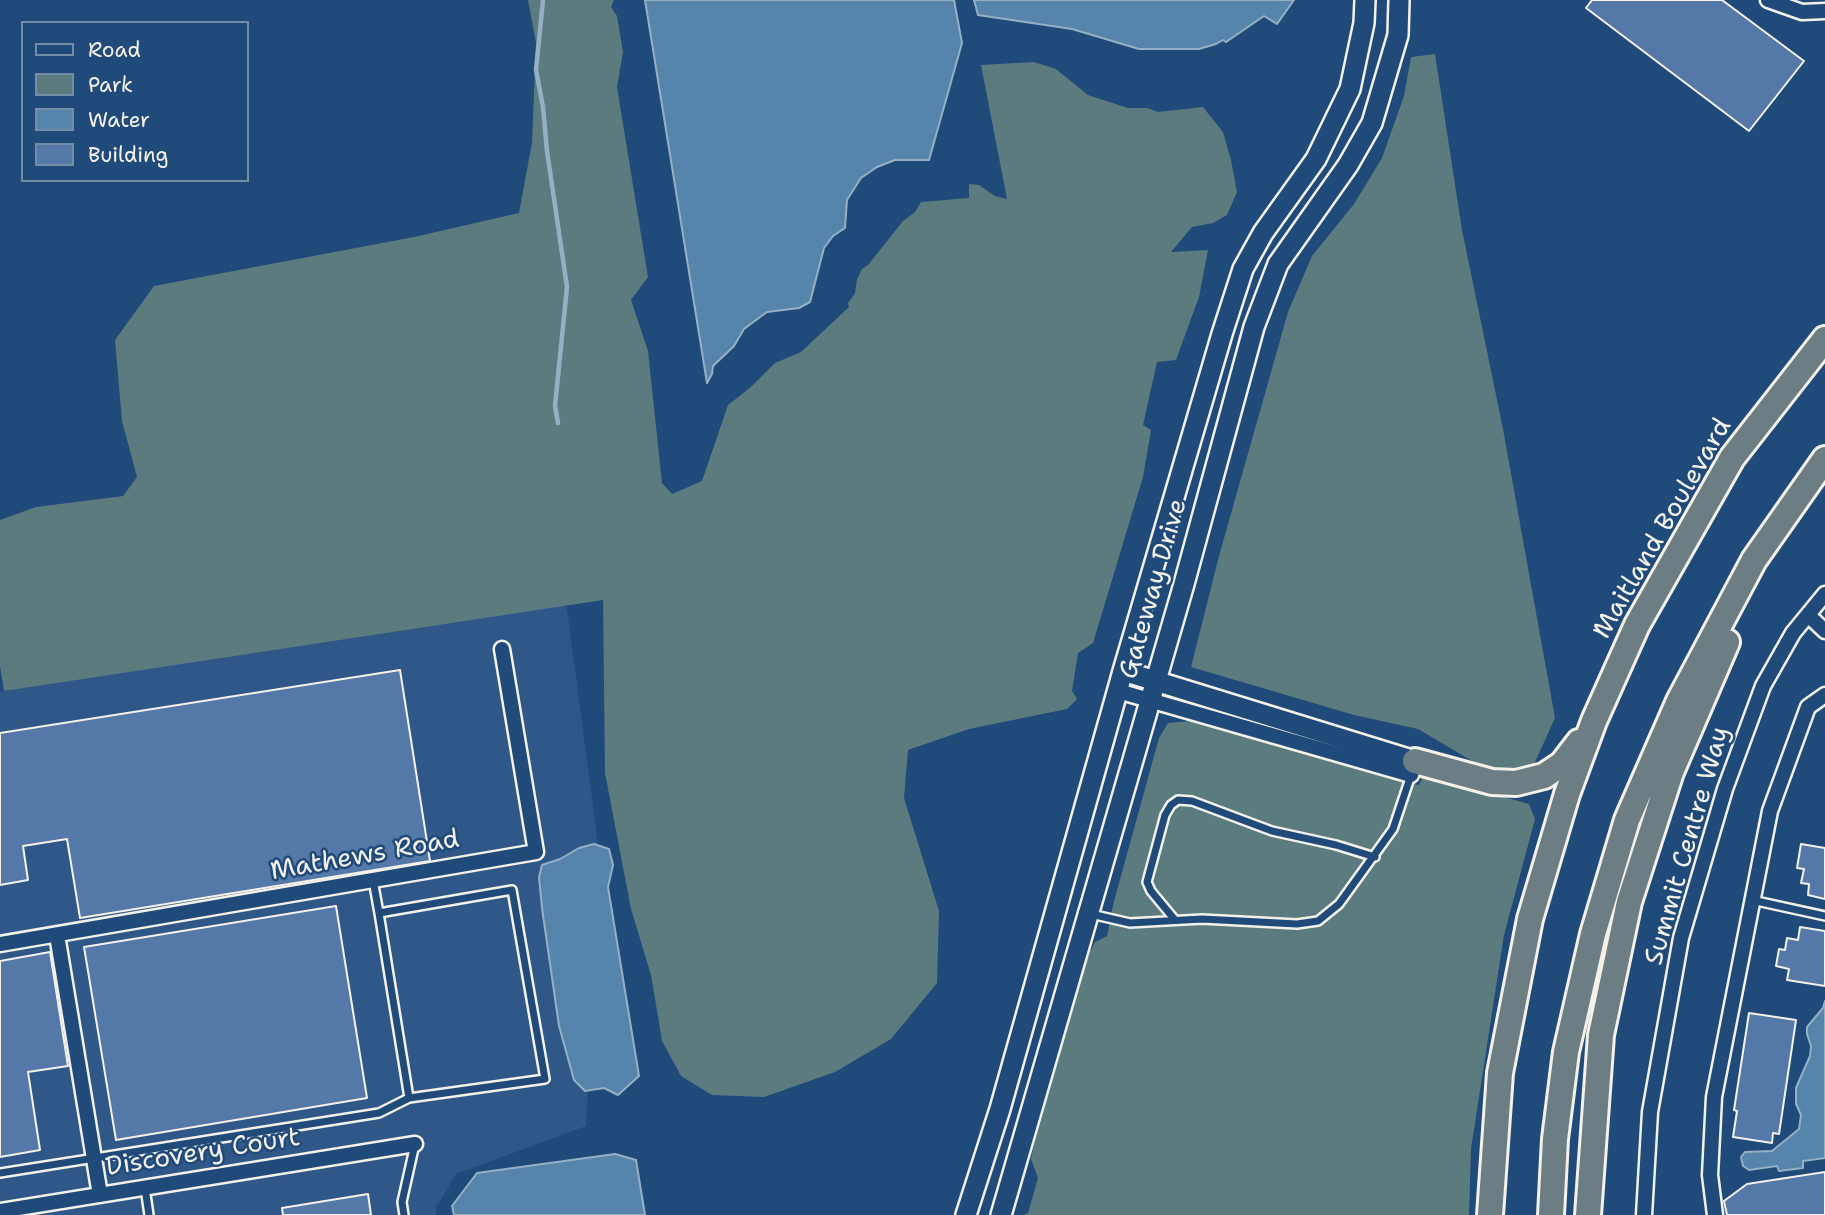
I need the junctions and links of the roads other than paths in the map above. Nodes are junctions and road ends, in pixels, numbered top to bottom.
1 (1364, 0) edge
2 (1399, 0) edge
3 (1768, 0) edge
4 (1825, 11) edge
5 (1288, 198) junction
6 (1312, 216) junction
7 (1825, 339) edge
8 (1825, 460) edge
9 (1825, 594) edge
10 (1808, 615) junction
11 (1825, 631) edge
12 (502, 649) dead end
13 (1120, 681) junction
14 (1153, 690) junction
15 (1825, 695) edge
16 (1594, 722) junction
17 (1413, 768) junction
18 (1375, 857) junction
19 (373, 880) junction
20 (1751, 900) junction
21 (379, 913) junction
22 (1088, 914) junction
23 (1825, 916) edge
24 (1175, 920) junction
25 (57, 935) junction
26 (0, 944) edge
27 (409, 1098) junction
28 (415, 1144) joint
29 (94, 1157) junction
30 (0, 1173) edge
31 (979, 1175) junction
32 (1010, 1186) junction
33 (145, 1188) junction
34 (100, 1195) junction
35 (0, 1211) edge
36 (149, 1215) edge
37 (404, 1215) edge
38 (966, 1215) edge
39 (1001, 1215) edge
40 (1490, 1215) edge
41 (1551, 1215) edge
42 (1588, 1215) edge
43 (1644, 1215) edge
44 (1716, 1215) edge

1 - 5 street, Gateway Drive
2 - 6 street, Gateway Drive
3 - 4 street
5 - 6 street
5 - 13 street, Gateway Drive
6 - 14 street, Gateway Drive
7 - 16 highway, Maitland Boulevard
8 - 41 highway
8 - 42 highway
9 - 10 street, Summit Centre Way
10 - 11 street
10 - 43 street, Summit Centre Way
12 - 19 street, Mathews Road
13 - 14 street
13 - 31 street, Gateway Drive
14 - 17 street
14 - 22 street, Gateway Drive
15 - 20 street
16 - 17 highway
16 - 40 highway, Maitland Boulevard
17 - 18 lane
18 - 24 lane
18 - 24 lane
19 - 21 lane
19 - 25 street, Mathews Road
20 - 23 lane
20 - 44 street
21 - 27 lane
21 - 27 lane
22 - 24 lane
22 - 32 street, Gateway Drive
25 - 26 street, Mathews Road
25 - 29 street
27 - 29 lane
28 - 33 street, Discovery Court
28 - 37 lane
29 - 30 lane
29 - 34 street
31 - 32 street
31 - 38 street, Gateway Drive
32 - 39 street, Gateway Drive
33 - 34 street, Discovery Court
33 - 36 lane
34 - 35 street, Discovery Court

